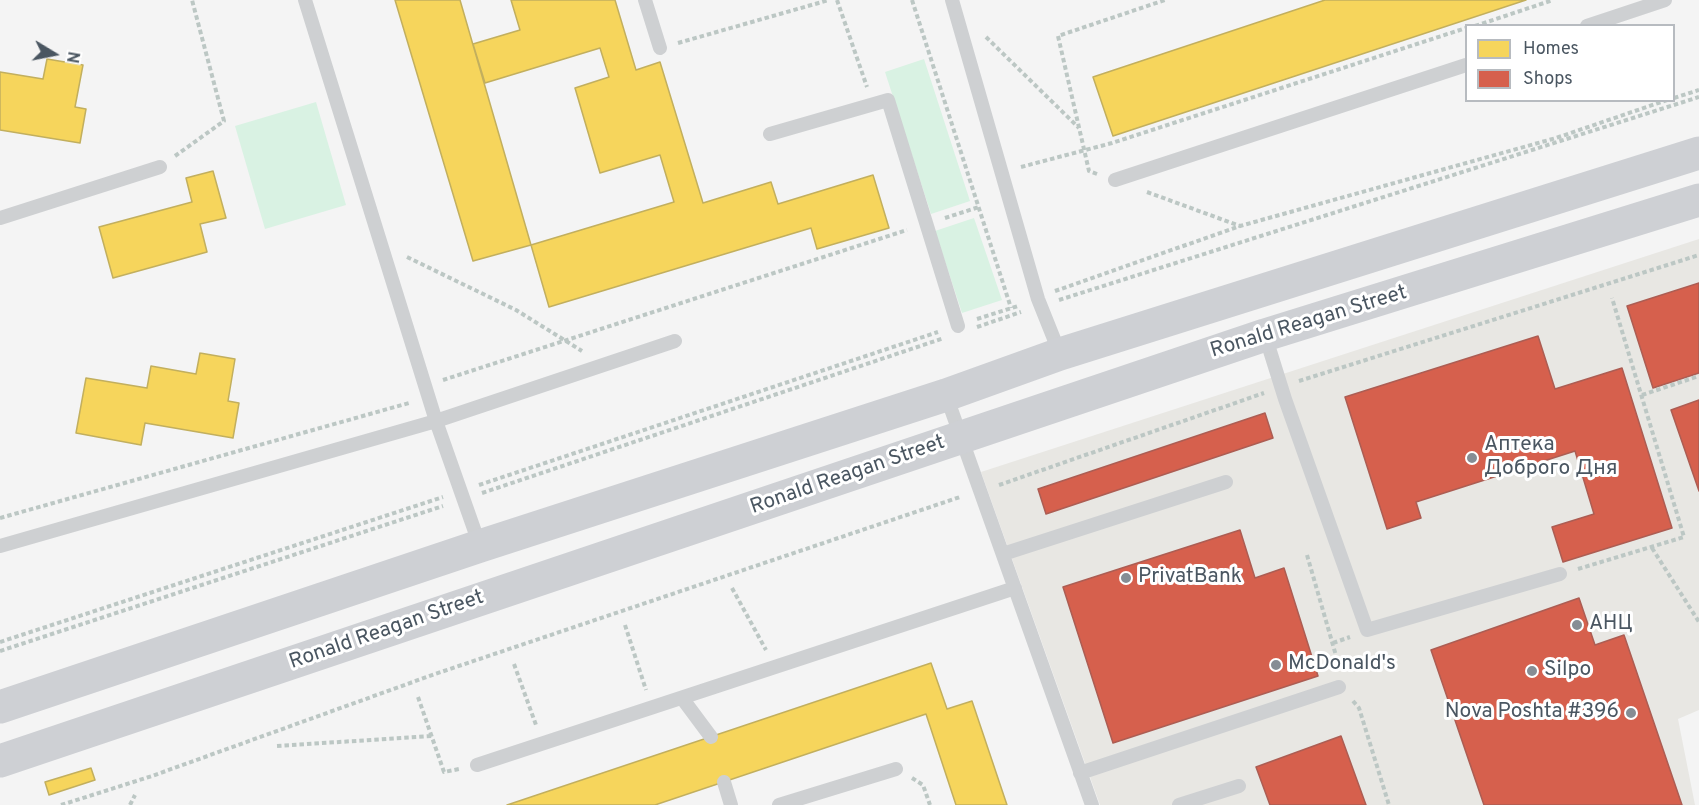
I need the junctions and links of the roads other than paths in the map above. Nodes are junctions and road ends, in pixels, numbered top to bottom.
1 (305, 0) edge
2 (645, 0) edge
3 (952, 0) edge
4 (1665, 0) edge
5 (1593, 24) edge
6 (660, 48) road end
7 (1465, 66) edge
8 (770, 134) dead end
9 (1699, 153) edge
10 (160, 167) road end
11 (1115, 180) road end
12 (1699, 200) edge
13 (0, 218) edge
14 (964, 327) road end
15 (1265, 335) junction
16 (675, 341) dead end
17 (1060, 354) junction
18 (946, 395) junction
19 (436, 421) junction
20 (962, 438) junction
21 (1226, 482) dead end
22 (0, 546) edge
23 (480, 546) junction
24 (1003, 554) junction
25 (1560, 574) road end
26 (1015, 588) junction
27 (1339, 687) dead end
28 (682, 698) junction
29 (0, 707) edge
30 (711, 737) dead end
31 (0, 761) edge
32 (477, 765) road end
33 (896, 769) road end
34 (1080, 773) junction
35 (724, 782) dead end
36 (1239, 786) dead end
37 (731, 805) edge
38 (779, 805) edge
39 (1092, 805) edge
40 (1179, 805) edge

1 - 19 lane
2 - 6 lane
3 - 17 lane
4 - 5 lane
7 - 11 lane
8 - 14 lane
9 - 17 main road
10 - 13 lane
12 - 15 main road, Ronald Reagan Street
15 - 20 main road, Ronald Reagan Street
15 - 25 lane
16 - 19 lane
17 - 18 main road
18 - 20 lane
18 - 23 main road
19 - 22 lane
19 - 23 lane
20 - 24 lane
20 - 31 main road, Ronald Reagan Street
21 - 24 lane
23 - 29 main road
24 - 26 lane
26 - 28 lane
26 - 34 lane
27 - 34 lane
28 - 30 lane
28 - 32 lane
33 - 38 lane
34 - 39 lane
35 - 37 lane
36 - 40 lane

